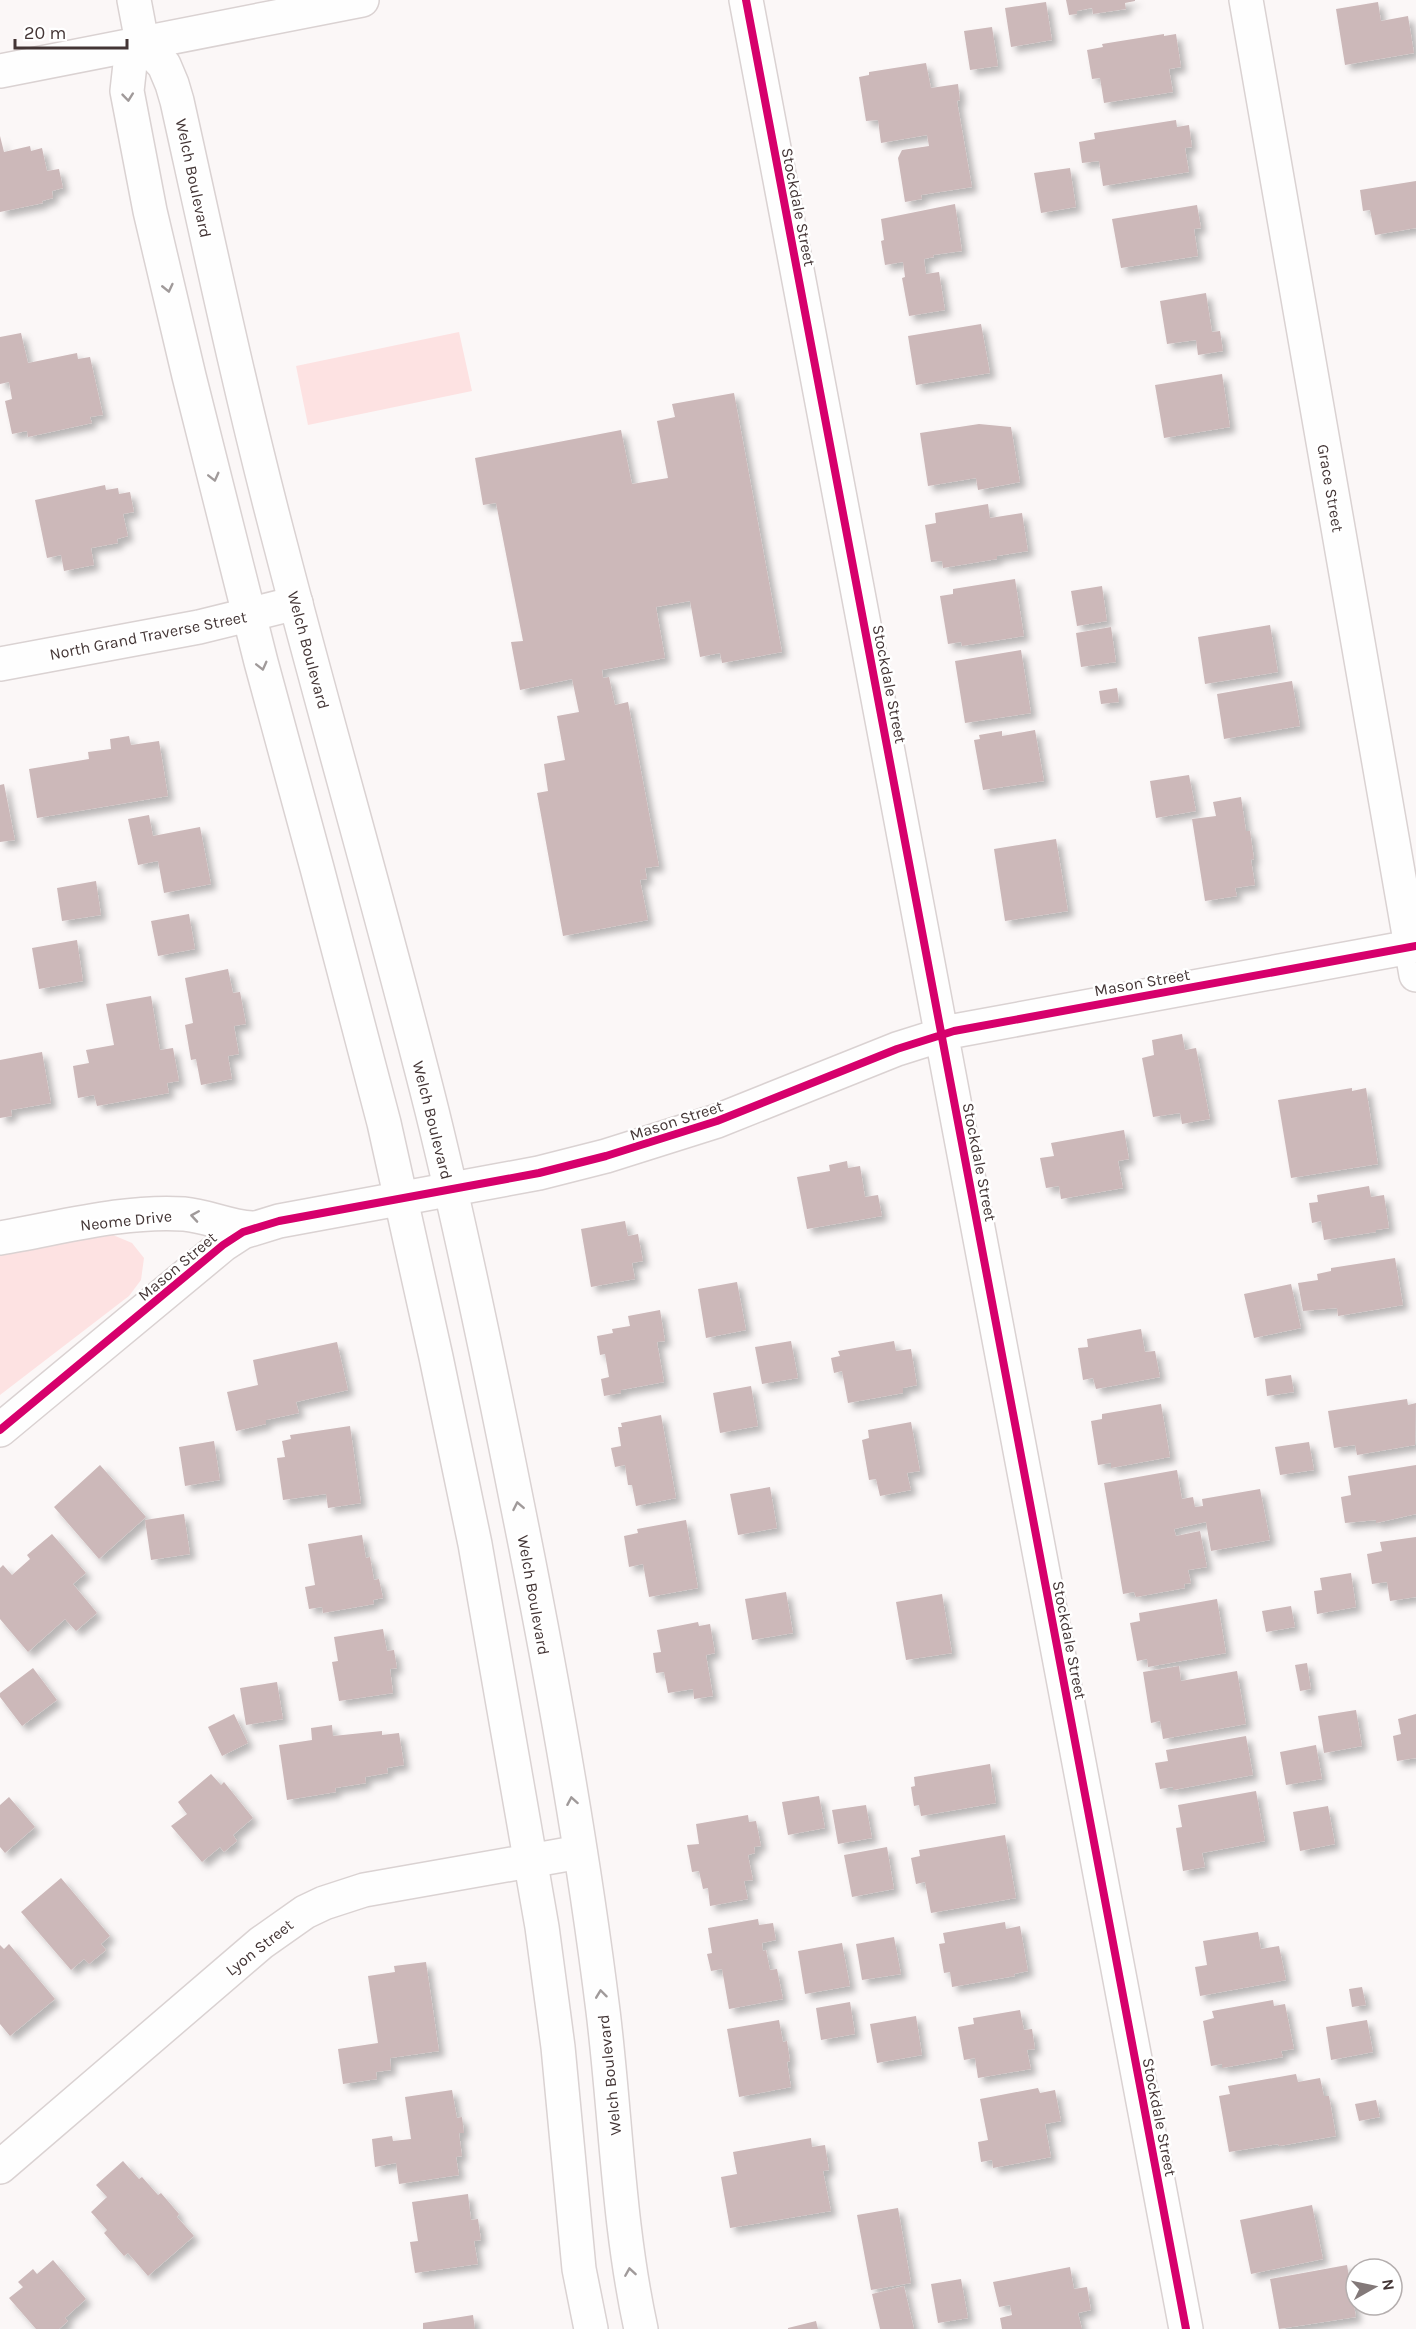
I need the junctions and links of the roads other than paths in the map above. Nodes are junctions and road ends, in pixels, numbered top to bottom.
1 (134, 0) edge
2 (362, 0) edge
3 (746, 0) edge
4 (1246, 0) edge
5 (142, 42) junction
6 (0, 71) edge
7 (296, 603) junction
8 (249, 616) junction
9 (0, 664) edge
10 (1414, 956) edge
11 (942, 1034) junction
12 (451, 1189) junction
13 (402, 1199) junction
14 (252, 1228) junction
15 (0, 1238) edge
16 (0, 1430) edge
17 (580, 1852) junction
18 (531, 1860) junction
19 (0, 2167) edge
20 (591, 2329) edge
21 (641, 2329) edge
22 (1186, 2329) edge

1 - 5 street
2 - 5 street
3 - 11 street, Stockdale Street
4 - 10 street, Grace Street
5 - 6 street
5 - 7 street, Welch Boulevard
5 -> 8 street
7 - 8 street, North Grand Traverse Street
7 - 12 street, Welch Boulevard
8 - 9 street, North Grand Traverse Street
8 -> 13 street
10 - 11 street, Mason Street
11 - 12 street, Mason Street
11 - 22 street, Stockdale Street
12 - 13 street, Mason Street
17 -> 12 street, Welch Boulevard
13 - 14 street, Mason Street
13 - 18 street
14 -> 15 street, Neome Drive
14 - 16 street, Mason Street
17 - 18 street, Lyon Street
21 -> 17 street, Welch Boulevard
18 - 19 street, Lyon Street
18 - 20 street

